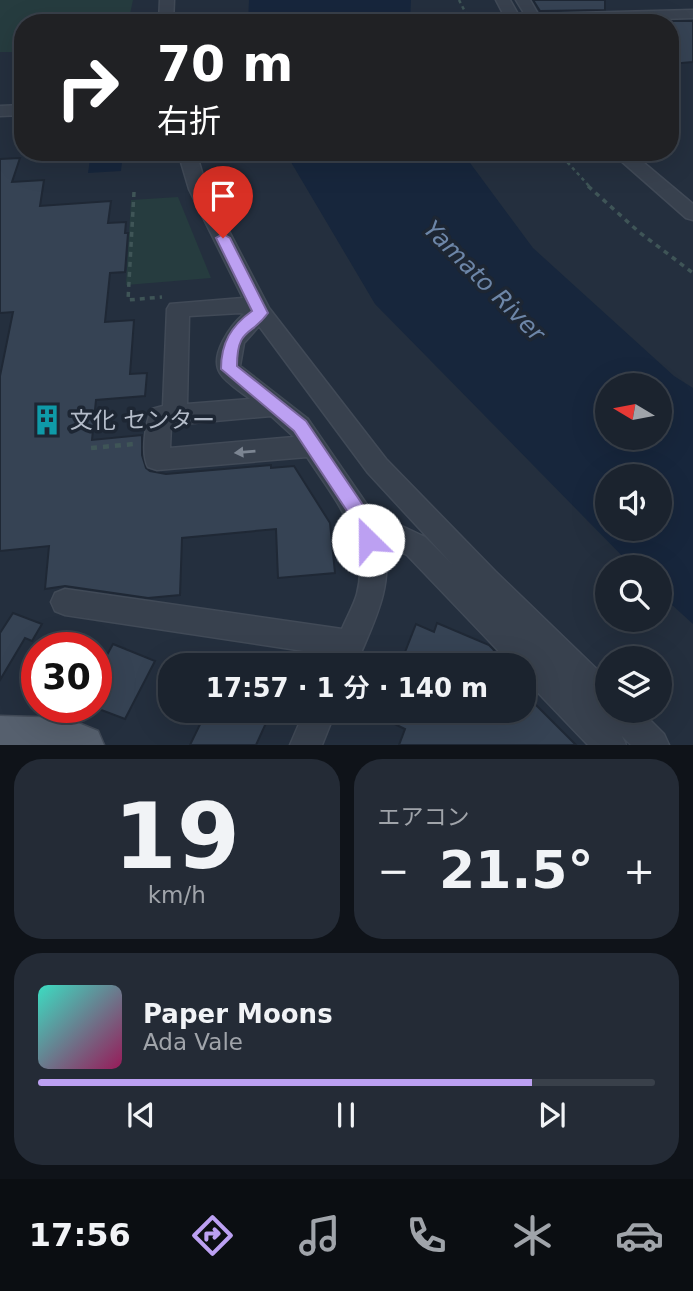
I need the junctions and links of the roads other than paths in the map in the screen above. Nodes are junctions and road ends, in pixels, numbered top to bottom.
1 (190, 161) edge
2 (631, 161) edge
3 (693, 214) edge
4 (261, 313) junction
5 (274, 406) junction
6 (175, 414) junction
7 (313, 446) junction
8 (363, 520) junction
9 (65, 602) dead end
10 (340, 653) edge
11 (345, 653) edge
12 (595, 688) edge
13 (315, 723) edge
14 (631, 723) edge
15 (0, 736) edge
16 (84, 745) edge
17 (306, 745) edge
18 (610, 745) edge
19 (653, 745) edge

1 - 4 street
2 - 3 street
4 - 5 street
4 - 6 street
4 - 12 street
5 - 6 street
5 - 7 street
7 -> 6 street
7 - 8 street
8 - 11 street
8 - 18 street
9 - 10 street
13 - 17 street
14 - 19 street
15 - 16 main road

